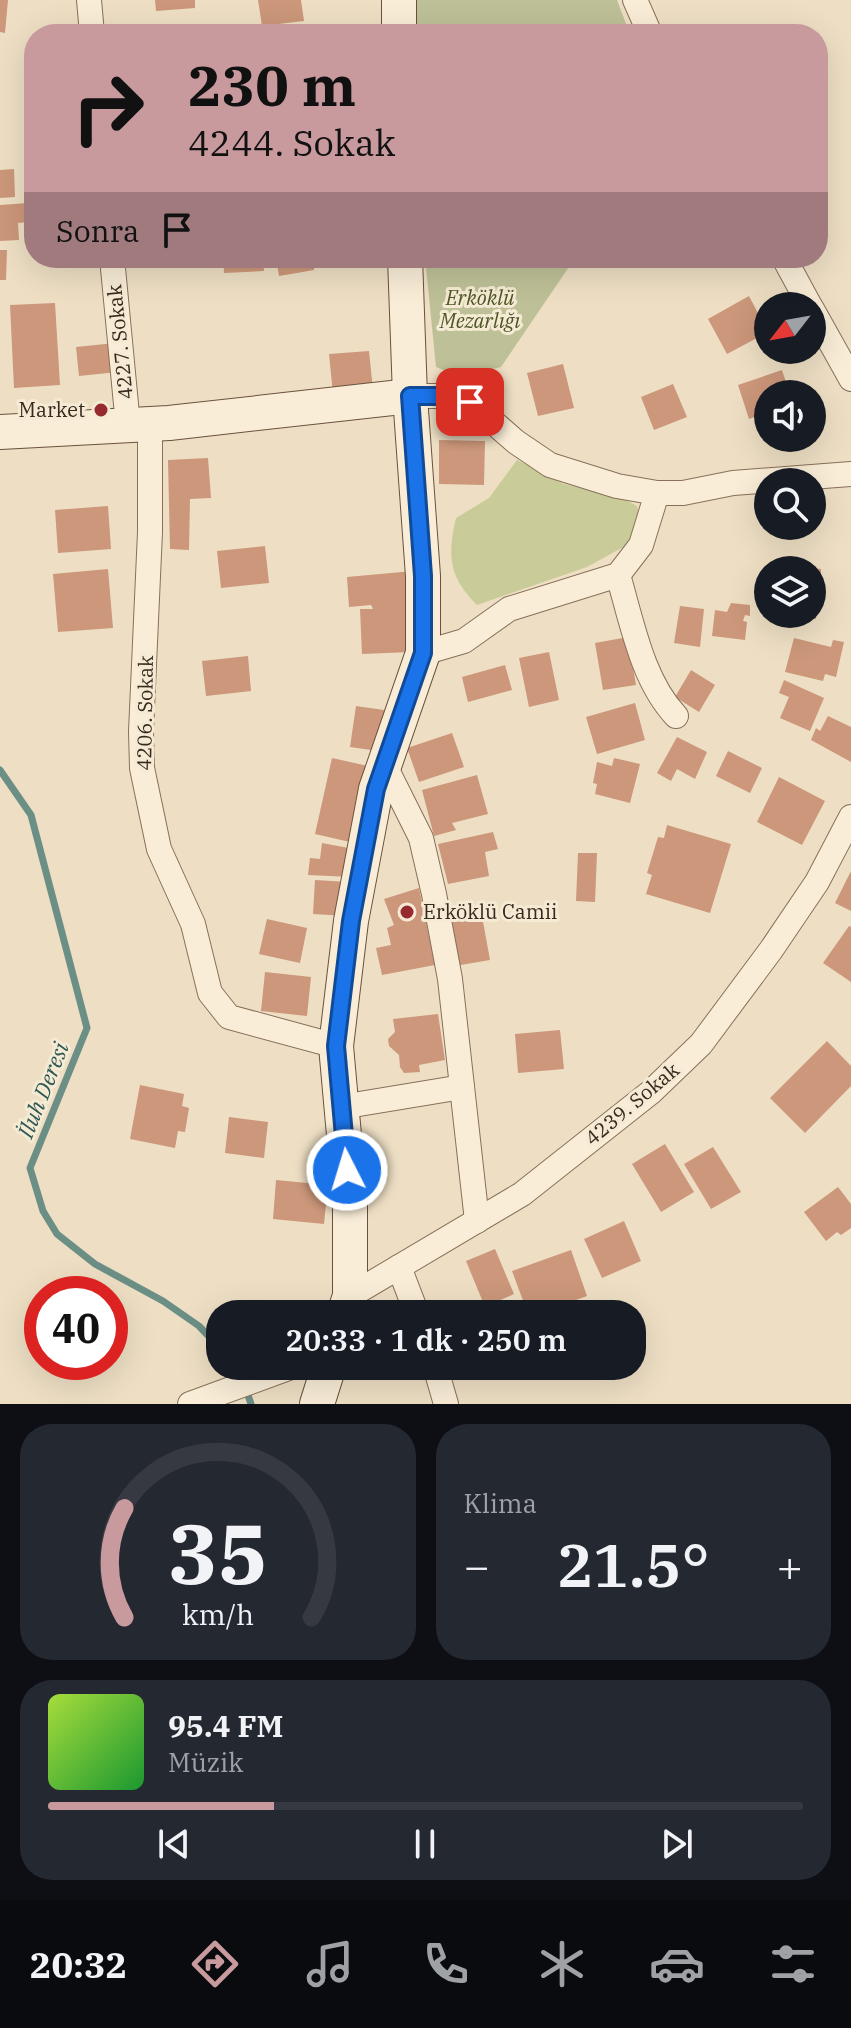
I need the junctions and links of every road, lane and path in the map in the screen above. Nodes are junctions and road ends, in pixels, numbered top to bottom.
1 (89, 0) edge
2 (399, 0) edge
3 (635, 0) edge
4 (91, 24) edge
5 (399, 24) edge
6 (646, 24) edge
7 (114, 268) edge
8 (405, 268) edge
9 (789, 268) edge
10 (802, 292) edge
11 (826, 335) edge
12 (851, 379) edge
13 (410, 396) junction
14 (139, 425) junction
15 (0, 432) edge
16 (851, 474) edge
17 (657, 493) junction
18 (618, 575) junction
19 (423, 653) junction
20 (676, 716) dead end
21 (385, 766) junction
22 (851, 817) edge
23 (336, 1046) junction
24 (462, 1087) junction
25 (341, 1107) junction
26 (477, 1221) junction
27 (399, 1267) junction
28 (344, 1300) edge
29 (355, 1300) edge
30 (412, 1300) edge
31 (255, 1380) edge
32 (325, 1380) edge
33 (439, 1380) edge
34 (190, 1404) edge
35 (317, 1404) edge
36 (446, 1404) edge

1 - 4 street
2 - 5 street
3 - 6 street
7 - 14 street, 4227. Sokak
8 - 13 street
9 - 10 street
11 - 12 street
13 - 14 street
13 - 17 street
13 - 19 street
14 - 15 street
14 - 23 street, 4206. Sokak
16 - 17 street
17 - 18 street
18 - 19 street
18 - 20 street
19 - 21 street
21 - 23 street
21 - 24 street
22 - 26 street, 4239. Sokak
23 - 25 street
24 - 25 street
24 - 26 street
25 - 28 street
26 - 27 street, 4239. Sokak
27 - 29 street, 4239. Sokak
27 - 30 street
31 - 34 street
32 - 35 street
33 - 36 street

